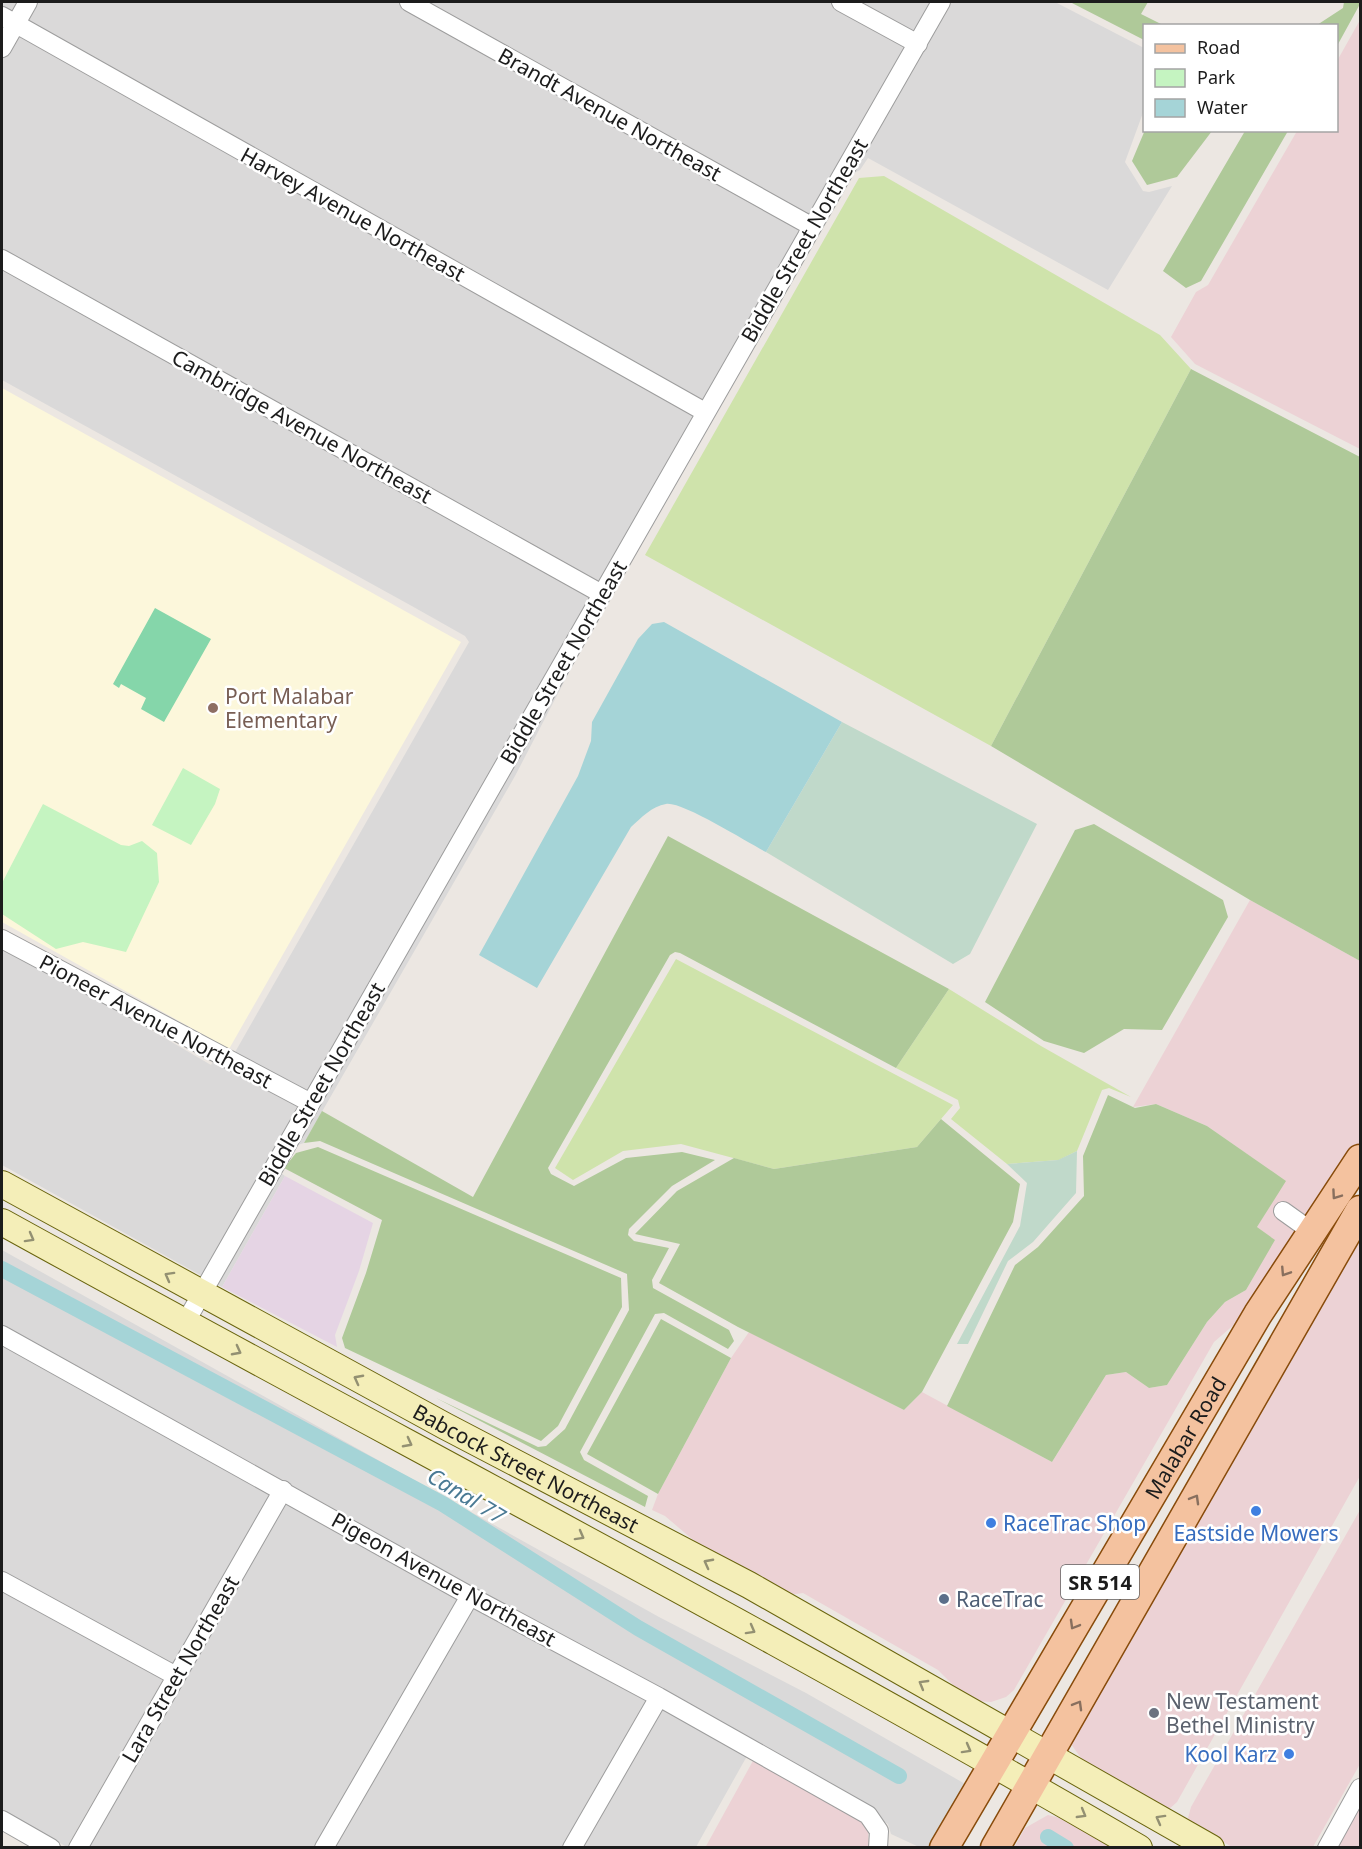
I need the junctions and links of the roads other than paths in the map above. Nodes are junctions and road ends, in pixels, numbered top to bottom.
1 (28, 2) edge
2 (409, 2) edge
3 (841, 2) edge
4 (941, 2) edge
5 (9, 19) edge
6 (918, 44) junction
7 (2, 48) edge
8 (811, 226) junction
9 (2, 259) edge
10 (705, 412) junction
11 (602, 594) junction
12 (2, 939) edge
13 (310, 1103) junction
14 (1360, 1159) edge
15 (2, 1184) edge
16 (1360, 1210) edge
17 (1284, 1211) dead end
18 (2, 1222) edge
19 (1311, 1231) junction
20 (201, 1294) junction
21 (185, 1323) junction
22 (2, 1335) edge
23 (1275, 1358) junction
24 (540, 1475) junction
25 (484, 1483) junction
26 (283, 1490) junction
27 (2, 1581) edge
28 (470, 1596) junction
29 (176, 1676) junction
30 (659, 1697) junction
31 (1011, 1734) junction
32 (1049, 1756) junction
33 (993, 1763) junction
34 (1032, 1785) junction
35 (1360, 1788) edge
36 (2, 1820) edge
37 (879, 1839) edge
38 (51, 1848) edge
39 (78, 1848) edge
40 (324, 1848) edge
41 (573, 1848) edge
42 (944, 1848) edge
43 (995, 1848) edge
44 (1139, 1848) edge
45 (1211, 1848) edge
46 (1327, 1848) edge

1 - 5 street
2 - 8 street, Brandt Avenue Northeast
3 - 6 street
4 - 6 street, Biddle Street Northeast
5 - 7 street
5 - 10 street, Harvey Avenue Northeast
6 - 8 street, Biddle Street Northeast
8 - 10 street, Biddle Street Northeast
9 - 11 street, Cambridge Avenue Northeast
10 - 11 street, Biddle Street Northeast
11 - 13 street, Biddle Street Northeast
12 - 13 street, Pioneer Avenue Northeast
13 - 20 street, Biddle Street Northeast
14 -> 19 main road, Malabar Road / SR 514
20 -> 15 main road, Babcock Street Northeast
16 - 23 main road, Malabar Road / SR 514
17 - 19 street
18 -> 21 main road, Babcock Street Northeast
19 - 23 main road
19 -> 31 main road, Malabar Road / SR 514
20 - 21 street, Biddle Street Northeast
24 -> 20 main road, Babcock Street Northeast
21 -> 25 main road, Babcock Street Northeast
22 - 26 street, Pigeon Avenue Northeast
32 -> 23 main road, Malabar Road / SR 514
24 - 25 main road
31 -> 24 main road, Babcock Street Northeast
25 -> 33 main road, Babcock Street Northeast
26 - 28 street, Pigeon Avenue Northeast
26 - 29 street, Lara Street Northeast
27 - 29 street
28 - 30 street, Pigeon Avenue Northeast
28 - 40 street
29 - 39 street, Lara Street Northeast
30 - 37 street, Pigeon Avenue Northeast
30 - 41 street
31 - 32 main road, Babcock Street Northeast
31 - 33 main road, Malabar Road / SR 514
32 - 34 main road, Malabar Road / SR 514
45 -> 32 main road, Babcock Street Northeast
33 - 34 main road, Babcock Street Northeast
33 - 42 main road, Malabar Road / SR 514
34 - 43 main road, Malabar Road / SR 514
34 -> 44 main road, Babcock Street Northeast
35 - 46 street
36 - 38 street

